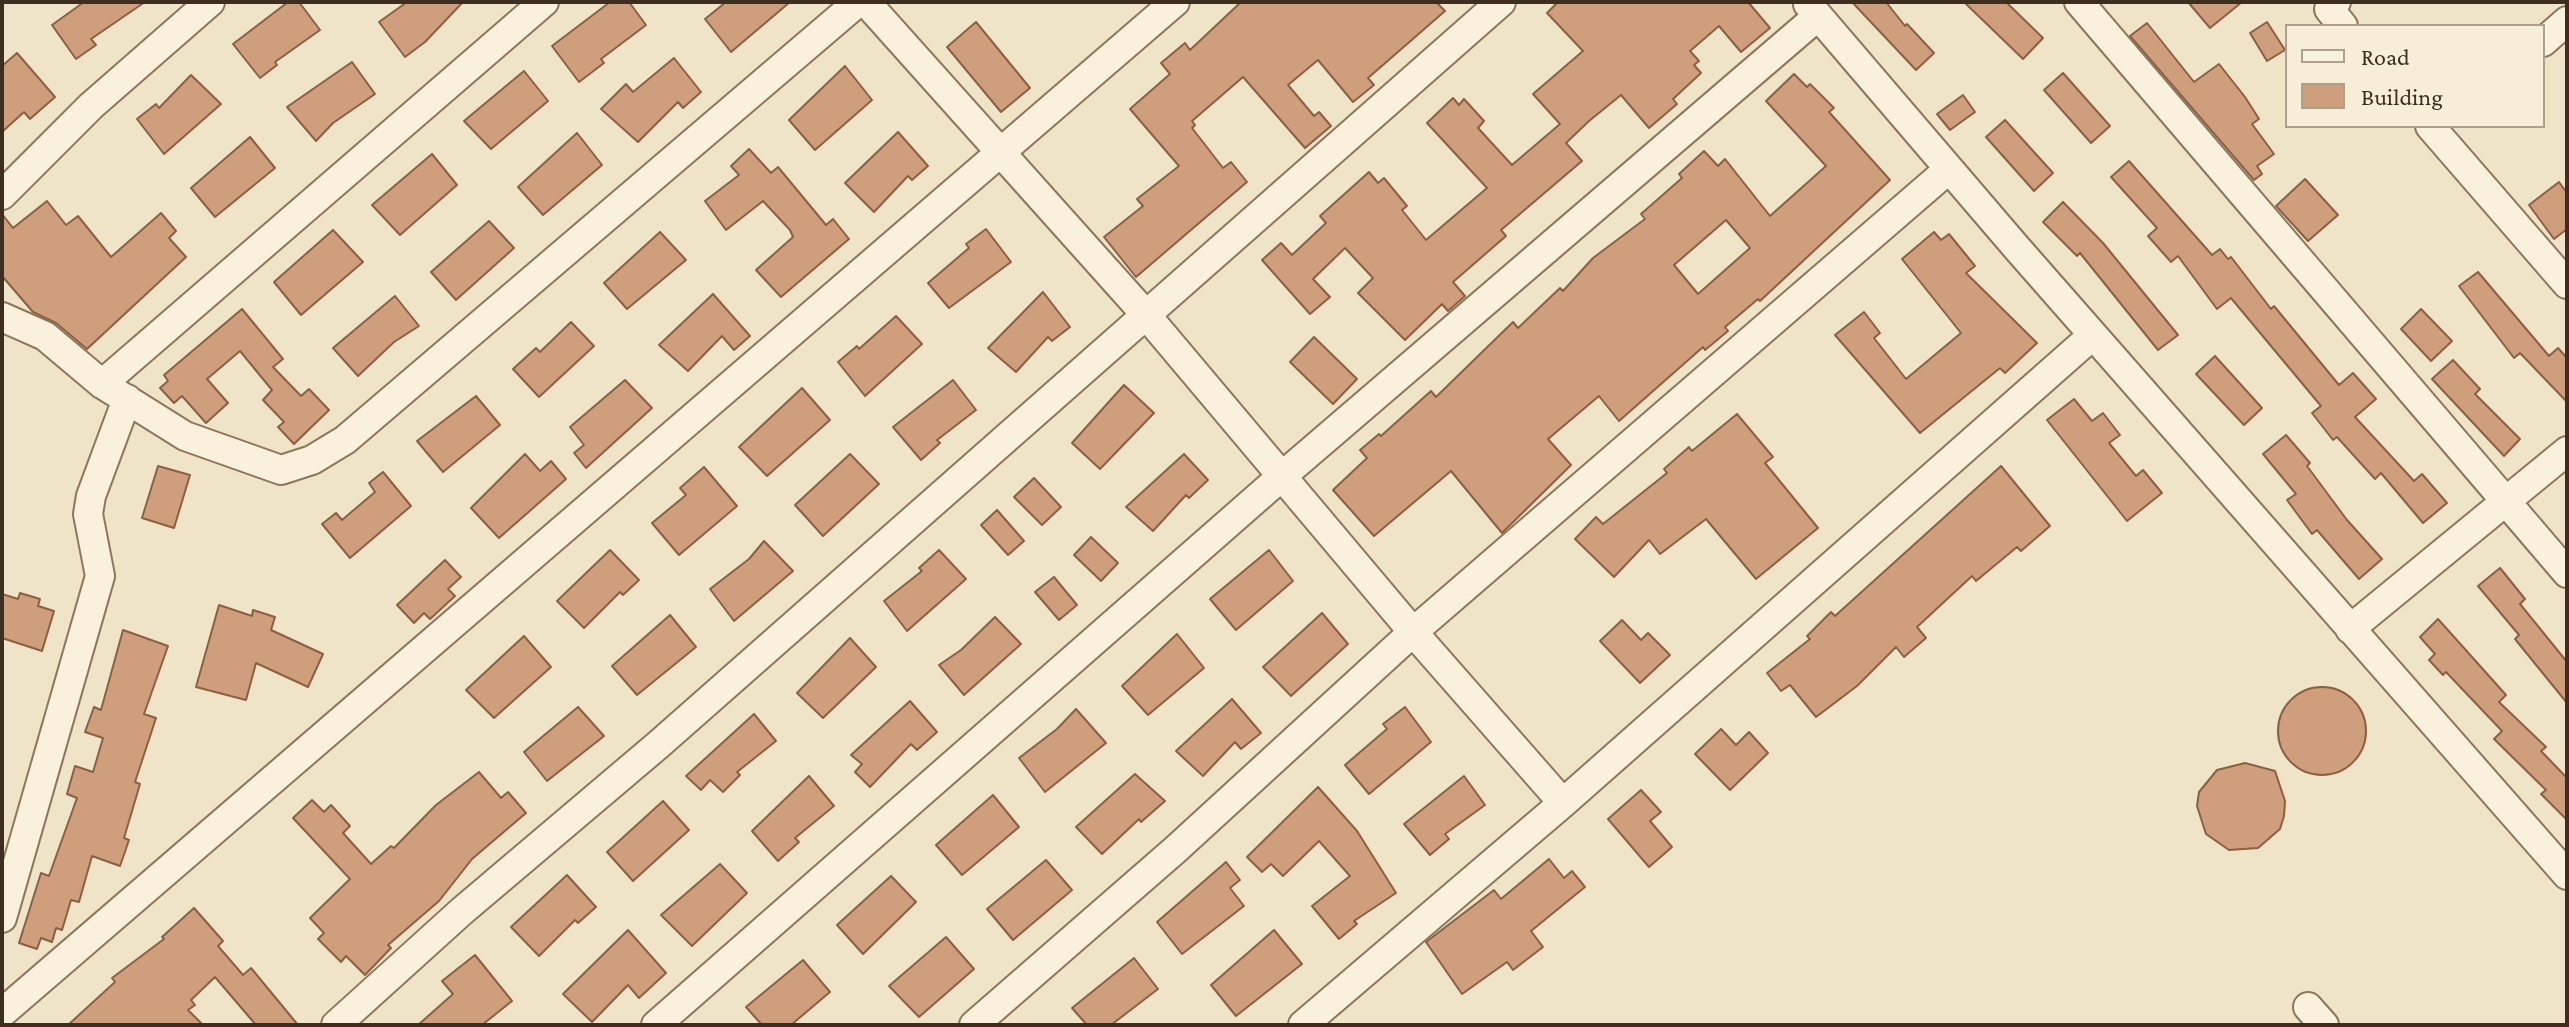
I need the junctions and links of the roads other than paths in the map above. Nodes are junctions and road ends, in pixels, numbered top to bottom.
1 (210, 2) edge
2 (544, 2) edge
3 (858, 2) edge
4 (866, 2) edge
5 (1175, 2) edge
6 (1501, 2) edge
7 (2092, 6) edge
8 (1812, 9) edge
9 (2567, 21) edge
10 (2545, 40) edge
11 (2440, 129) edge
12 (1001, 155) junction
13 (1949, 169) junction
14 (2, 195) edge
15 (2567, 284) edge
16 (1147, 316) junction
17 (2, 317) edge
18 (2093, 335) junction
19 (102, 384) junction
20 (127, 399) junction
21 (2567, 451) edge
22 (1281, 477) junction
23 (2507, 504) junction
24 (2567, 573) edge
25 (2350, 629) junction
26 (1413, 632) junction
27 (1563, 803) junction
28 (2567, 875) edge
29 (2, 918) edge
30 (2, 1013) edge
31 (336, 1025) edge
32 (656, 1025) edge
33 (974, 1025) edge
34 (1303, 1025) edge

1 - 14 street
2 - 19 street
3 - 20 street
4 - 12 street
5 - 12 street
6 - 16 street
7 - 23 street
8 - 13 street
8 - 22 street
9 - 10 street
11 - 15 street
12 - 16 street
12 - 30 street
13 - 18 street
13 - 26 street
16 - 22 street
16 - 31 street
17 - 19 street
18 - 25 street
18 - 27 street
19 - 20 street
20 - 29 street
21 - 23 street
22 - 26 street
22 - 32 street
23 - 24 street
23 - 25 street
25 - 28 street
26 - 27 street
26 - 33 street
27 - 34 street

